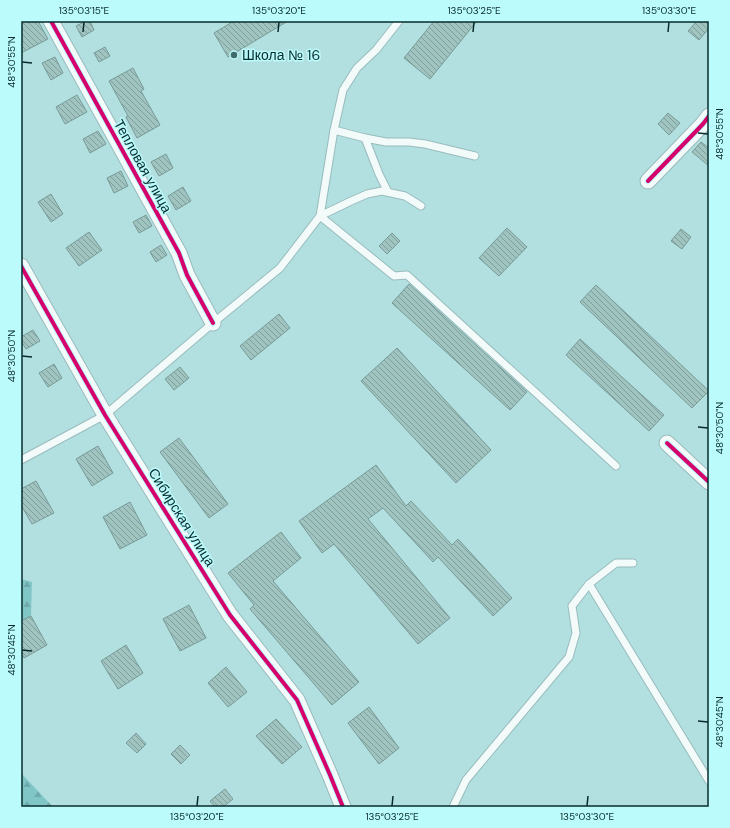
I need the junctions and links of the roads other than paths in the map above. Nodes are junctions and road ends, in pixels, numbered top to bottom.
1 (51, 21) edge
2 (399, 21) edge
3 (707, 123) edge
4 (334, 130) junction
5 (365, 138) junction
6 (475, 156) dead end
7 (648, 181) dead end
8 (388, 192) junction
9 (421, 206) dead end
10 (320, 216) junction
11 (21, 266) edge
12 (213, 323) junction
13 (105, 415) junction
14 (667, 443) dead end
15 (21, 460) edge
16 (616, 466) dead end
17 (709, 482) edge
18 (633, 563) dead end
19 (589, 584) junction
20 (709, 781) edge
21 (342, 807) edge
22 (453, 807) edge

1 - 12 street, Тепловая улица
2 - 4 lane
3 - 7 street
4 - 5 lane
4 - 10 lane
5 - 6 lane
5 - 8 lane
8 - 9 lane
8 - 10 lane
10 - 12 lane
10 - 16 lane
11 - 13 street, Сибирская улица
12 - 13 lane
13 - 15 lane
13 - 21 street, Сибирская улица
14 - 17 street
18 - 19 lane
19 - 20 lane
19 - 22 lane

